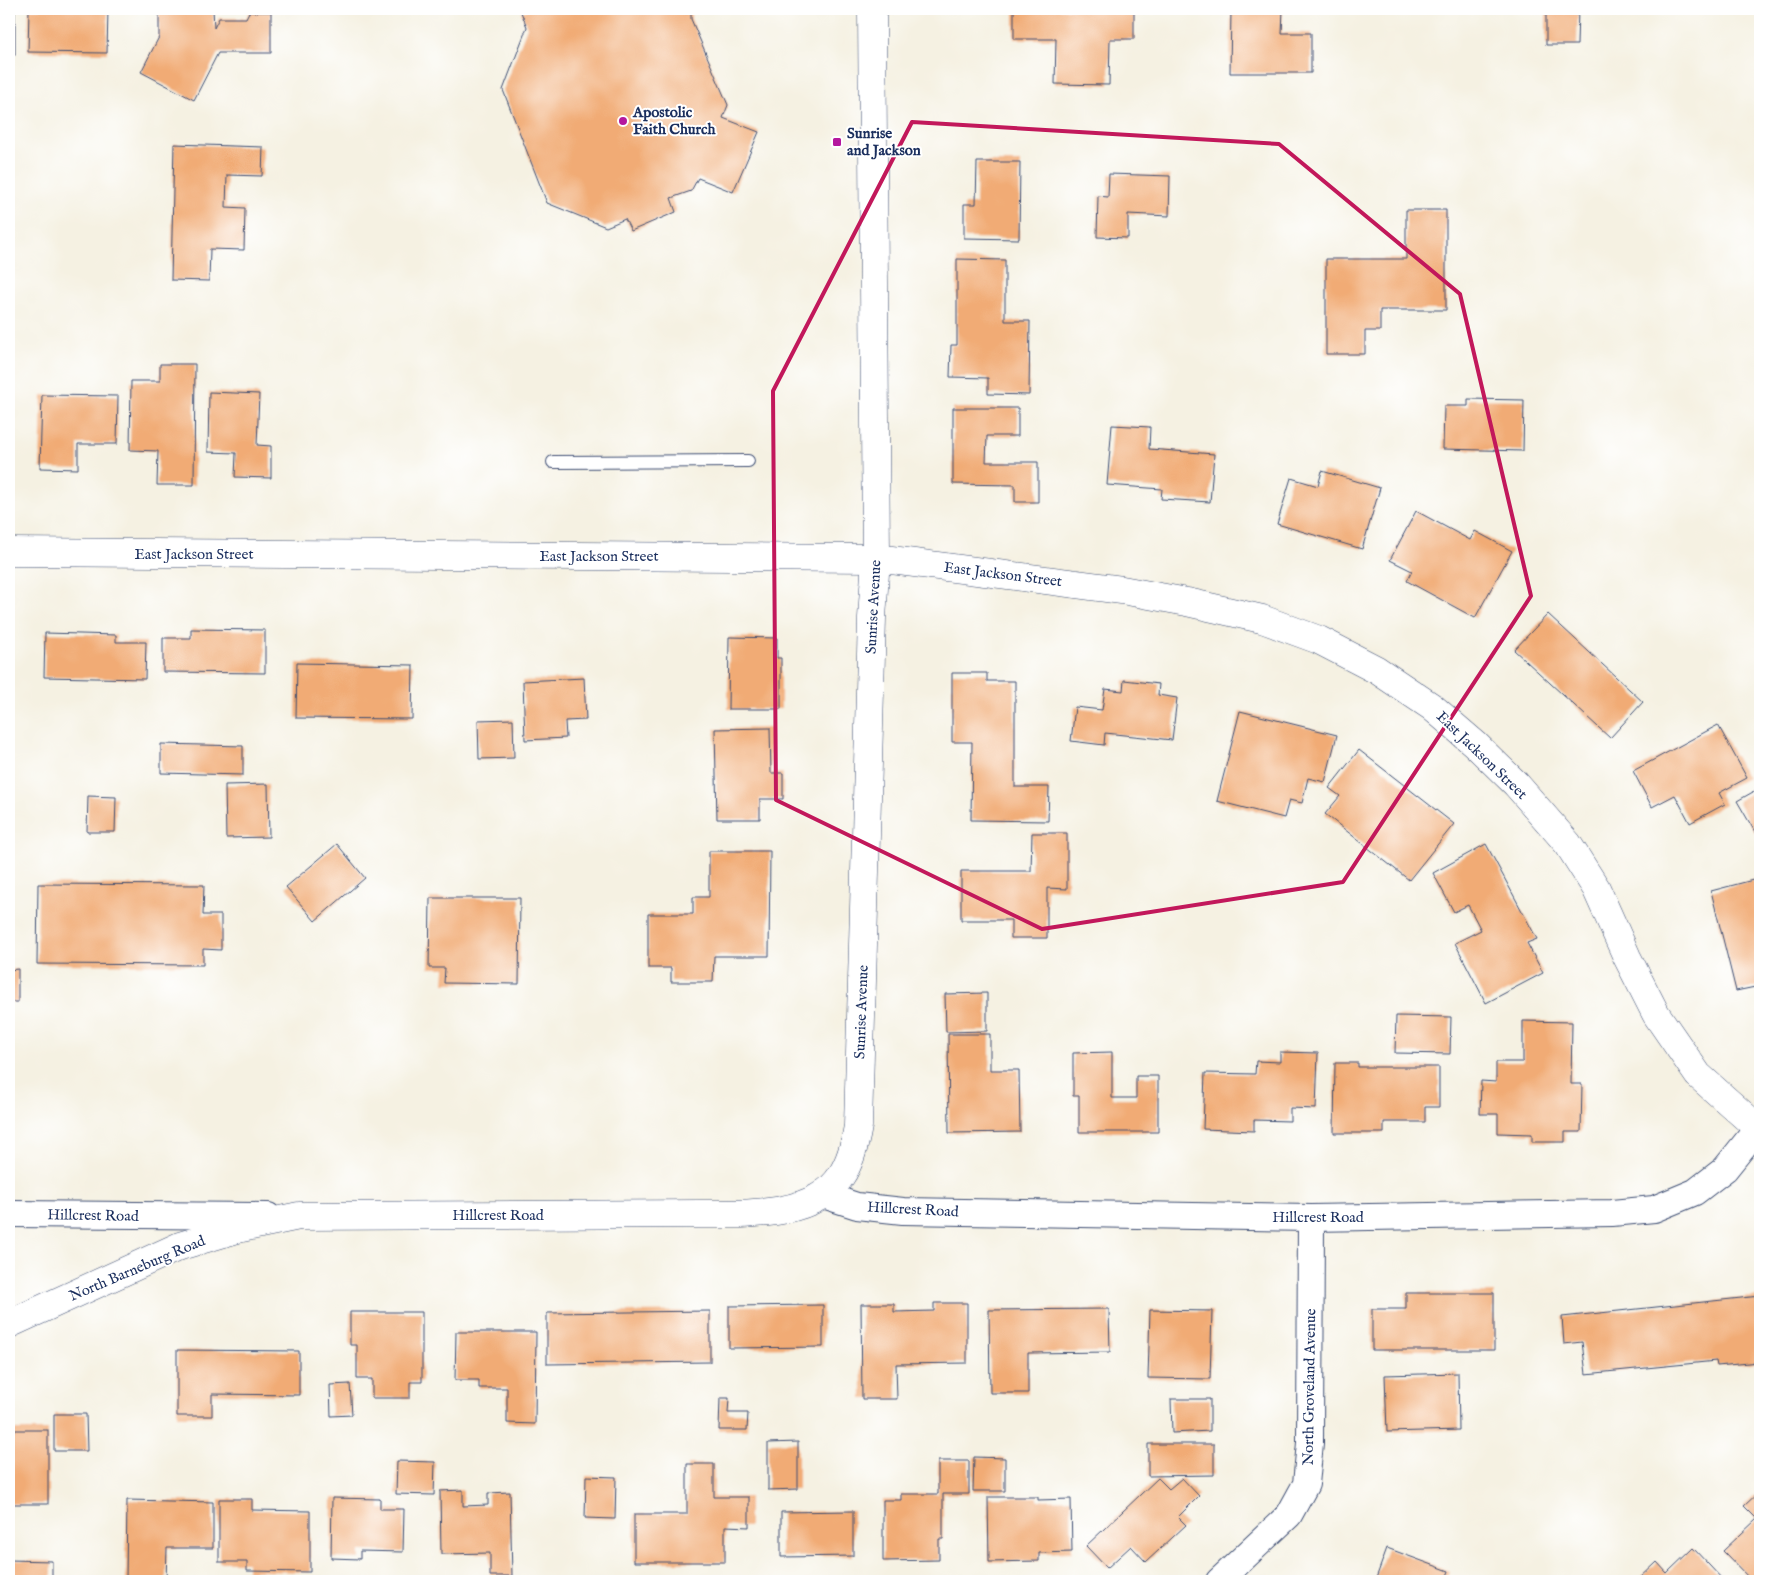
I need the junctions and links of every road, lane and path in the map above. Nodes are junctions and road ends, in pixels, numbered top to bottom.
1 (872, 9) edge
2 (748, 461) dead end
3 (553, 462) dead end
4 (9, 552) edge
5 (876, 558) junction
6 (1759, 1129) edge
7 (823, 1195) junction
8 (9, 1214) edge
9 (299, 1216) junction
10 (1311, 1218) junction
11 (9, 1324) edge
12 (1220, 1581) edge

1 - 5 street, Sunrise Avenue
2 - 3 lane
4 - 5 street, East Jackson Street
5 - 6 street, East Jackson Street
5 - 7 street, Sunrise Avenue
6 - 10 street, Hillcrest Road
7 - 9 street, Hillcrest Road
7 - 10 street, Hillcrest Road
8 - 9 street, Hillcrest Road
9 - 11 street, North Barneburg Road
10 - 12 street, North Groveland Avenue

